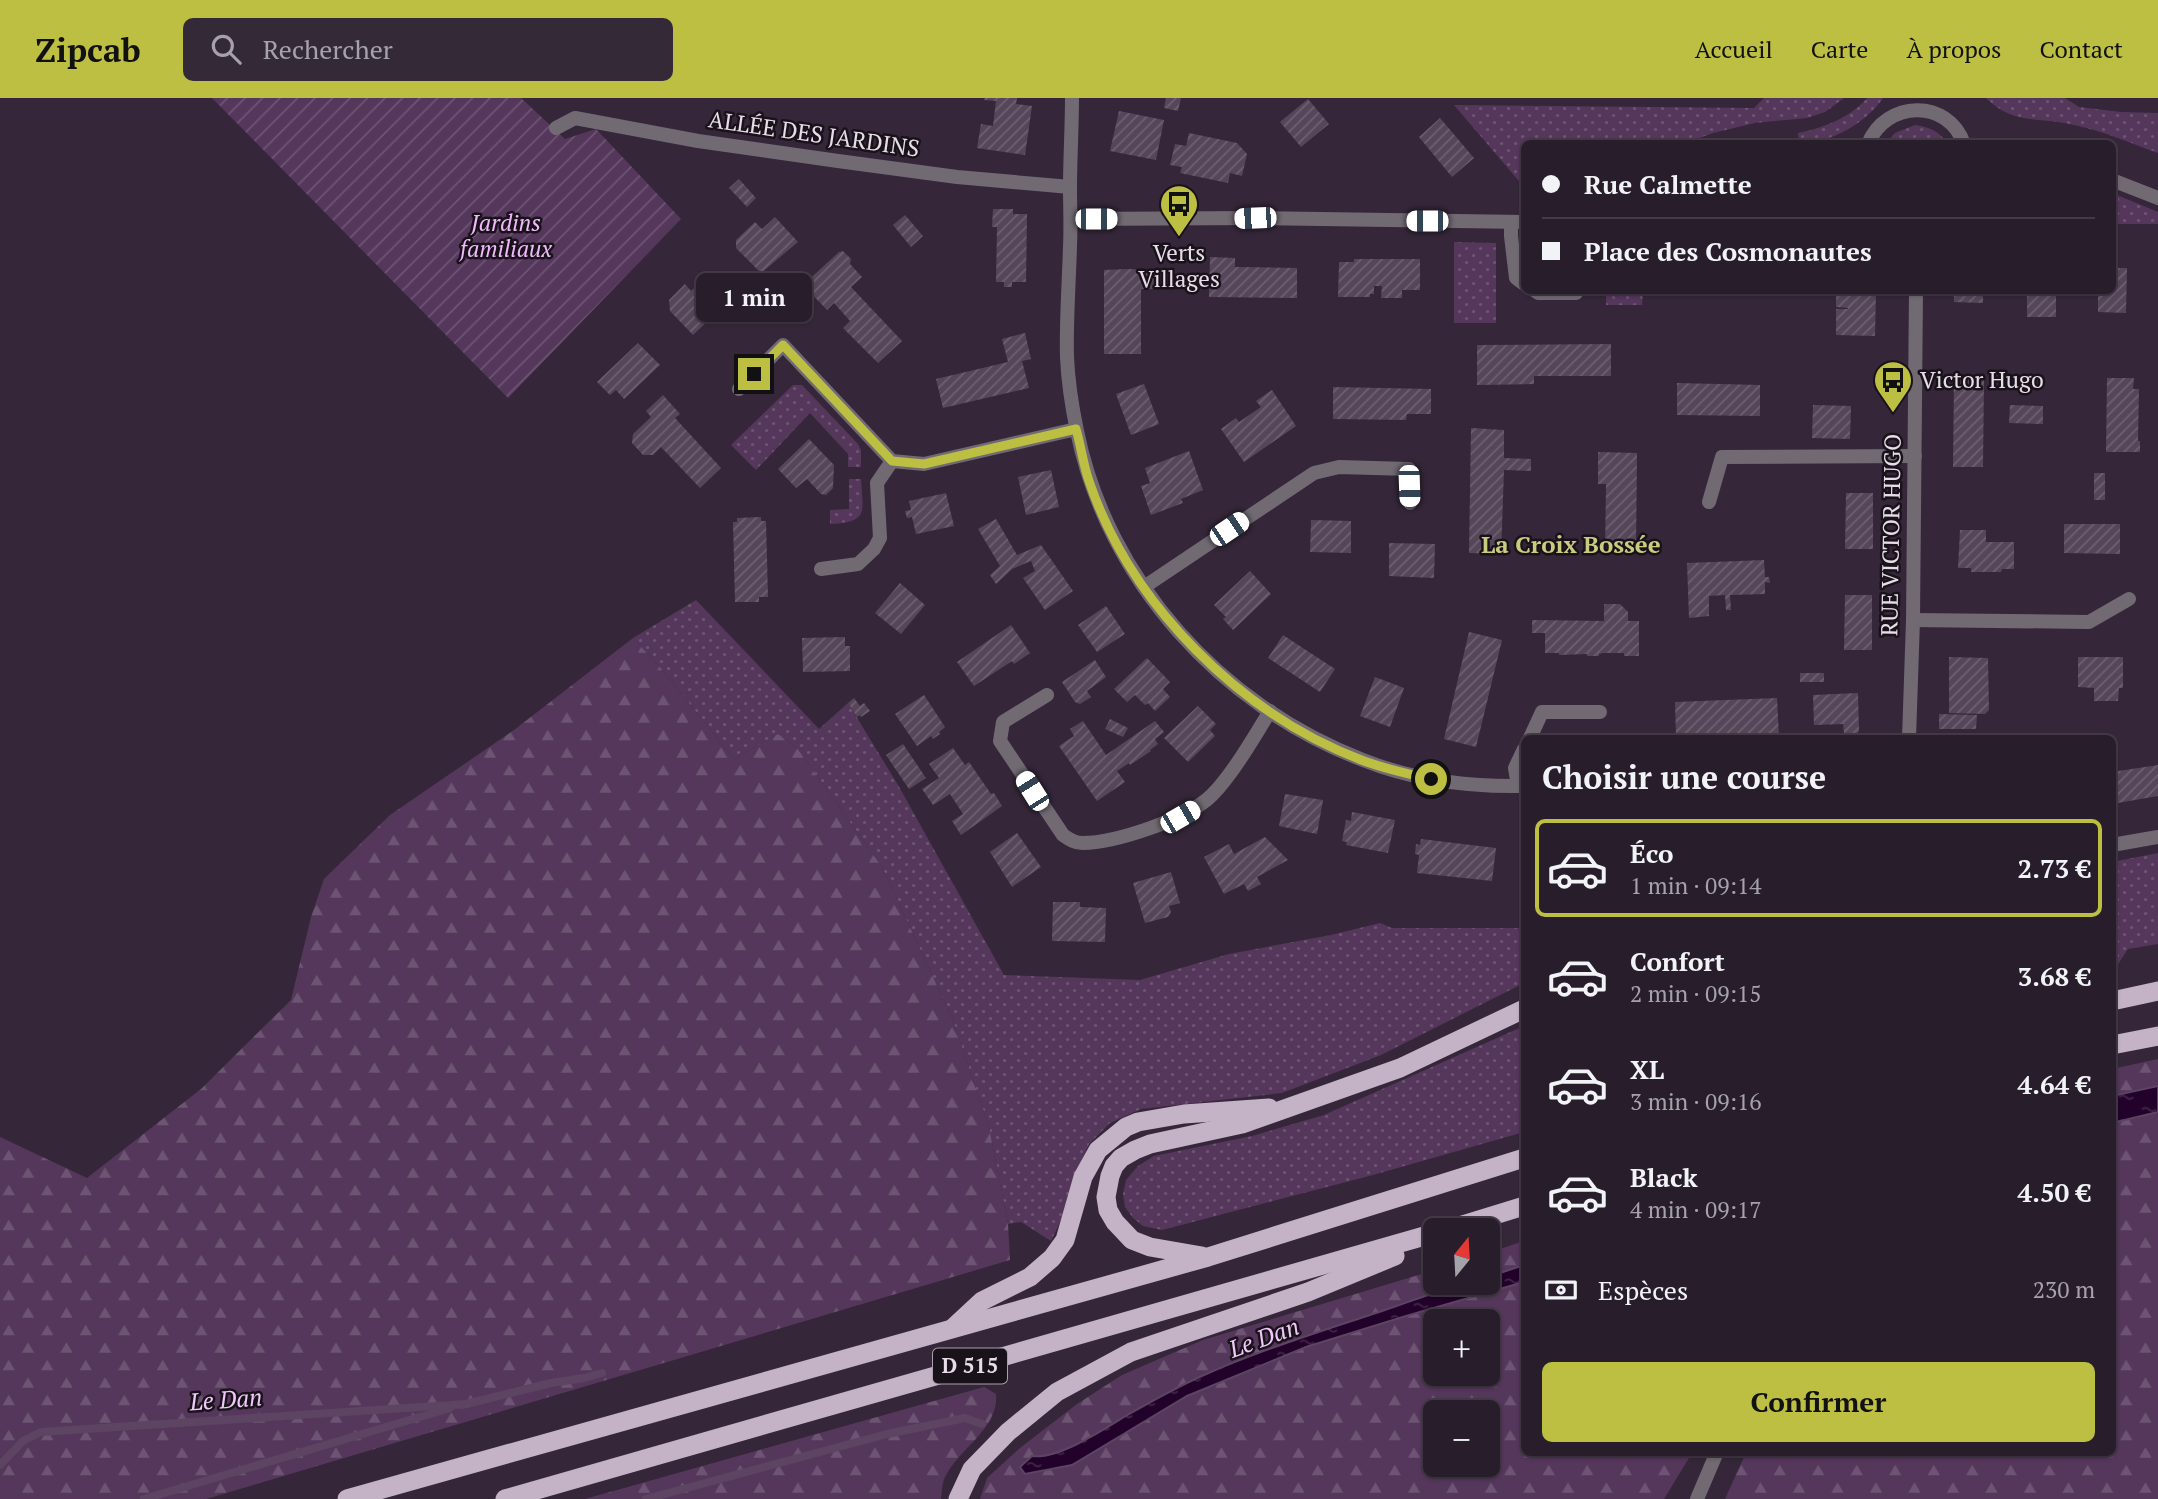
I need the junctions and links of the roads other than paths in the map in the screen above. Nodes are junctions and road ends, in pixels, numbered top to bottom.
1 (1072, 98) edge
2 (1916, 104) edge
3 (556, 128) dead end
4 (1870, 140) edge
5 (1962, 140) edge
6 (2116, 182) edge
7 (1070, 187) junction
8 (2158, 198) edge
9 (1071, 219) junction
10 (1518, 222) edge
11 (1521, 282) edge
12 (1916, 294) edge
13 (739, 388) dead end
14 (1076, 429) junction
15 (1915, 456) junction
16 (892, 461) junction
17 (1709, 502) dead end
18 (1410, 503) dead end
19 (821, 569) dead end
20 (1143, 587) junction
21 (2129, 599) dead end
22 (1913, 620) junction
23 (1047, 695) dead end
24 (1270, 711) junction
25 (1600, 712) dead end
26 (1531, 735) edge
27 (1909, 735) edge
28 (1521, 755) edge
29 (1521, 786) edge
30 (2158, 837) edge
31 (2116, 844) edge
32 (2158, 991) edge
33 (2116, 1000) edge
34 (1521, 1010) edge
35 (2158, 1036) edge
36 (2116, 1044) edge
37 (1288, 1107) junction
38 (1521, 1159) edge
39 (1521, 1207) edge
40 (1486, 1218) edge
41 (1423, 1236) edge
42 (1423, 1244) edge
43 (1208, 1257) junction
44 (949, 1331) junction
45 (1715, 1456) edge
46 (347, 1499) edge
47 (505, 1499) edge
48 (958, 1499) edge
49 (1697, 1499) edge

1 - 7 street
2 - 4 street
2 - 5 street
3 - 7 street, ALLÉE DES JARDINS
6 - 8 street
7 - 9 street
9 - 10 street
9 - 14 street
10 - 11 street
12 - 15 street, RUE VICTOR HUGO
13 - 16 street
14 - 16 street
14 - 20 street
15 - 17 street
15 - 22 street, RUE VICTOR HUGO
16 - 19 street
18 - 20 street
20 - 24 street
21 - 22 street
22 - 27 street, RUE VICTOR HUGO
23 - 24 street
24 - 29 street
25 - 26 street
28 - 29 street
30 - 31 street
32 - 33 highway
34 - 37 highway
35 - 36 highway
37 - 43 highway
37 - 44 highway
38 - 43 highway, D 515
39 - 40 highway
41 - 47 highway, D 515
42 - 48 highway
43 - 44 highway, D 515
44 - 46 highway, D 515
45 - 49 street

